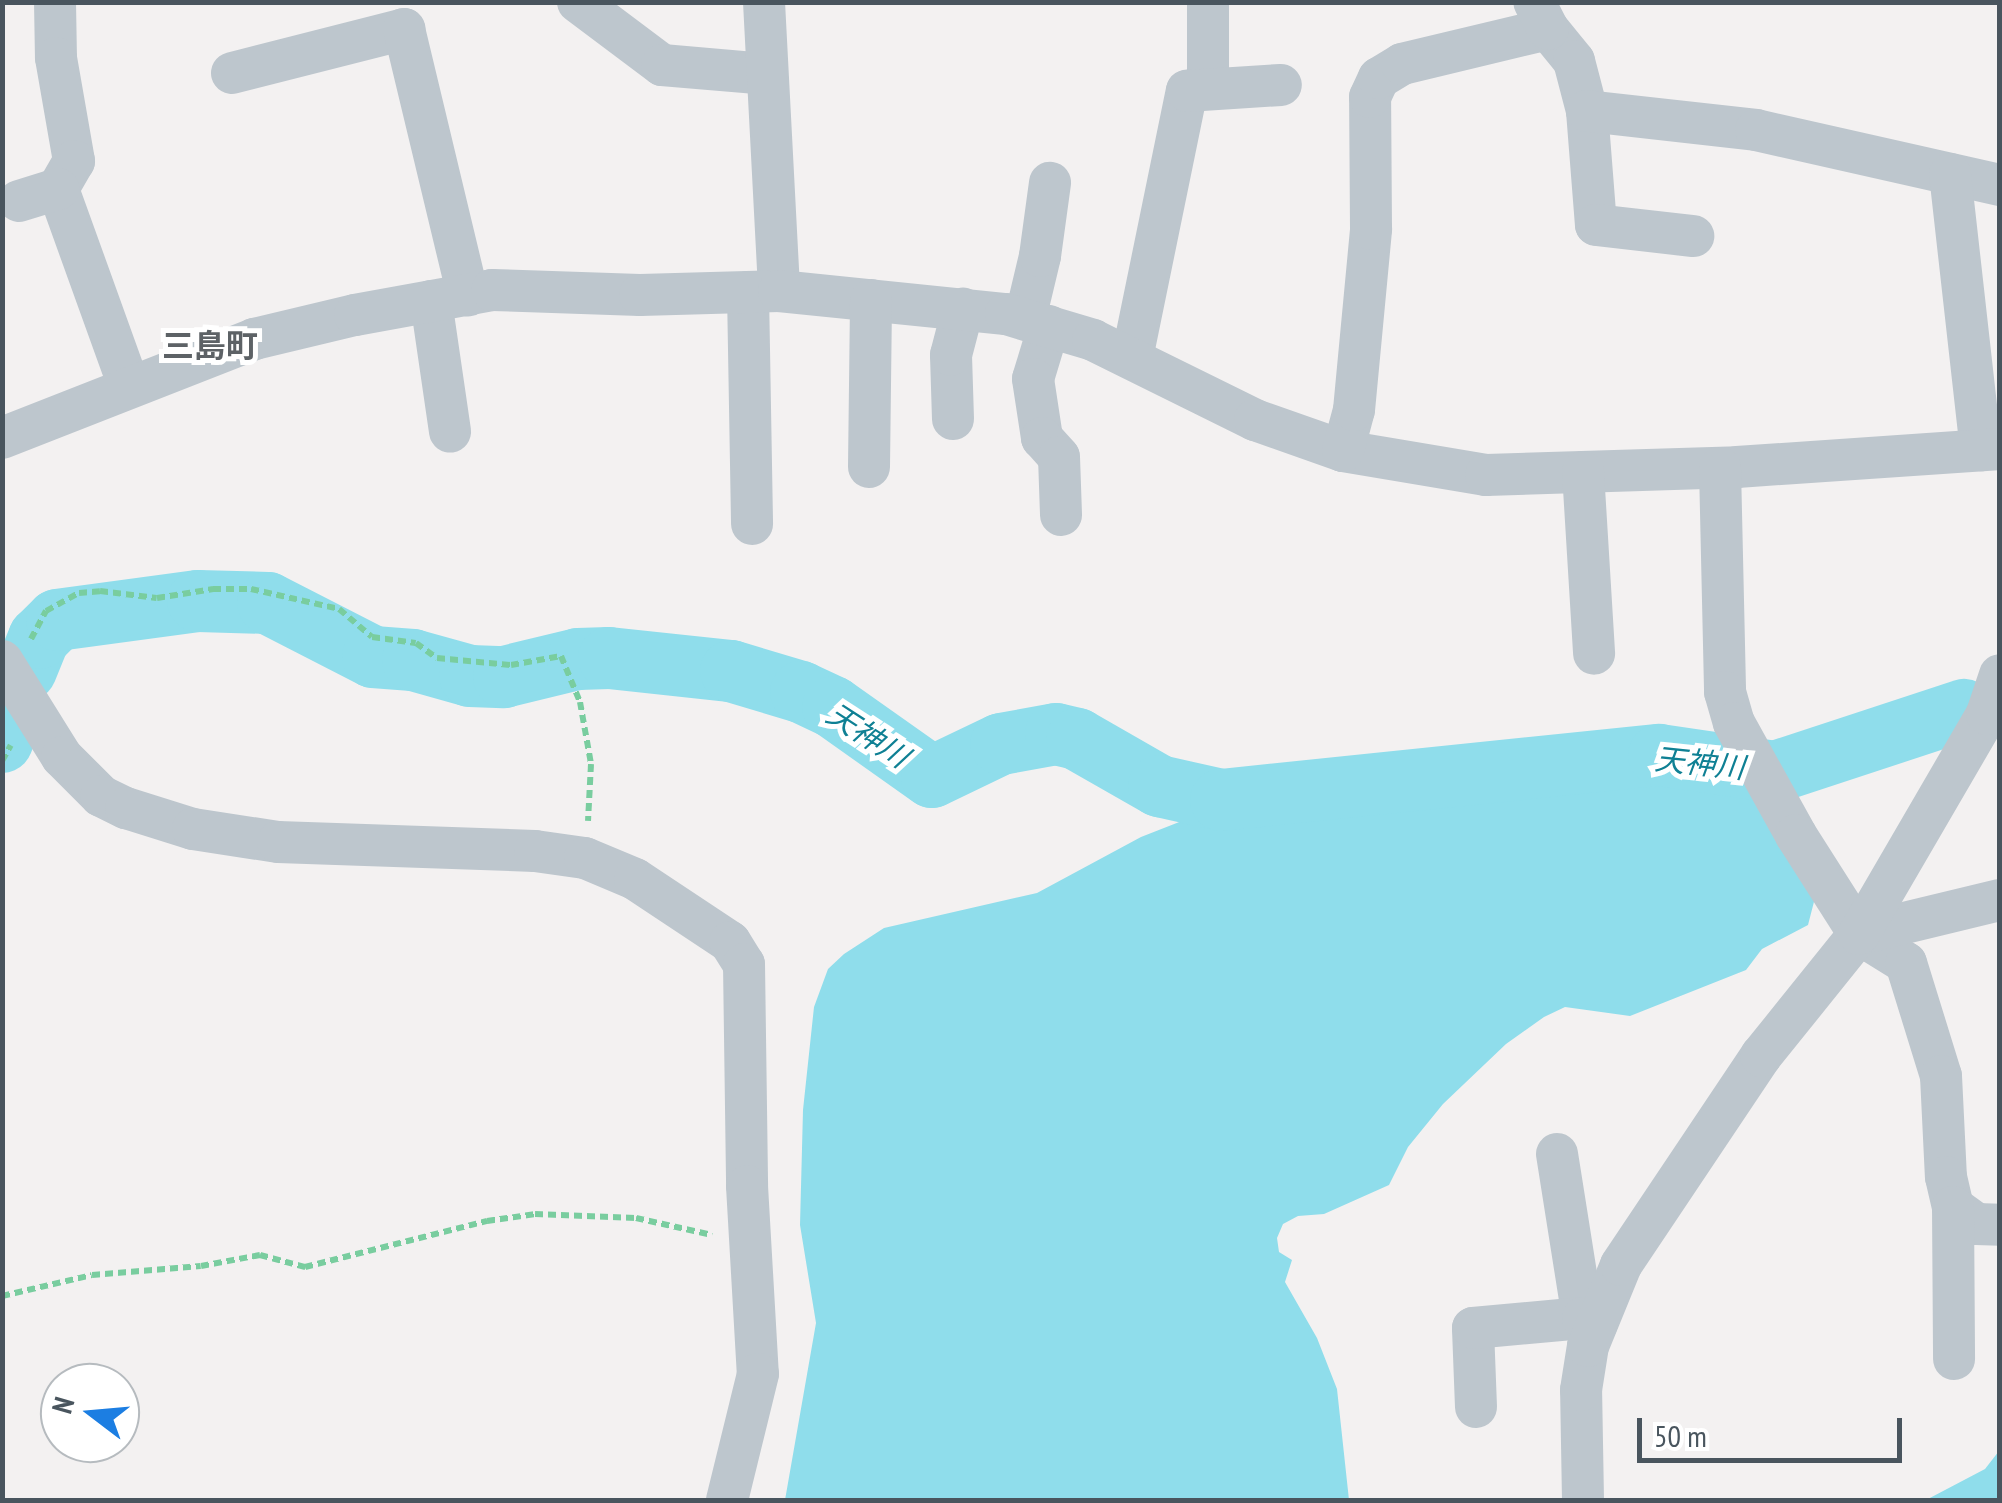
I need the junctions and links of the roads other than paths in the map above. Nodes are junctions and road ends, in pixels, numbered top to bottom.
1 (55, 2) edge
2 (578, 2) edge
3 (764, 2) edge
4 (1208, 2) edge
5 (1541, 16) edge
6 (232, 73) dead end
7 (767, 74) junction
8 (1281, 85) dead end
9 (1208, 90) junction
10 (1587, 111) junction
11 (1950, 174) junction
12 (1050, 183) dead end
13 (2000, 185) edge
14 (1693, 236) dead end
15 (763, 292) junction
16 (450, 298) junction
17 (872, 300) junction
18 (963, 309) junction
19 (1037, 323) junction
20 (1132, 358) junction
21 (129, 386) junction
22 (953, 419) dead end
23 (450, 432) dead end
24 (2, 438) edge
25 (1990, 450) edge
26 (1343, 451) junction
27 (870, 467) dead end
28 (1720, 468) junction
29 (1584, 472) junction
30 (1061, 515) dead end
31 (752, 524) dead end
32 (1594, 654) dead end
33 (2000, 674) edge
34 (15, 683) edge
35 (2000, 900) edge
36 (1859, 934) junction
37 (1557, 1154) dead end
38 (1954, 1207) junction
39 (2000, 1225) edge
40 (1590, 1321) junction
41 (1954, 1359) dead end
42 (1476, 1407) dead end
43 (727, 1500) edge
44 (1583, 1500) edge

1 - 21 street
2 - 7 street
3 - 7 street
4 - 9 street
5 - 10 street
5 - 26 street
6 - 16 street
7 - 15 street
8 - 9 street
9 - 20 street
10 - 11 street
10 - 14 street
11 - 13 street
11 - 25 street
12 - 19 street
15 - 16 street
15 - 17 street
15 - 31 street
16 - 21 street
16 - 23 street
17 - 18 street
17 - 27 street
18 - 19 street
18 - 22 street
19 - 20 street
19 - 30 street
20 - 26 street
21 - 24 street
25 - 28 street
26 - 29 street
28 - 29 street
28 - 36 street
29 - 32 street
33 - 36 street
34 - 43 street
35 - 36 street
36 - 38 street
36 - 40 street
37 - 40 street
38 - 39 street
38 - 41 street
40 - 42 street
40 - 44 street

